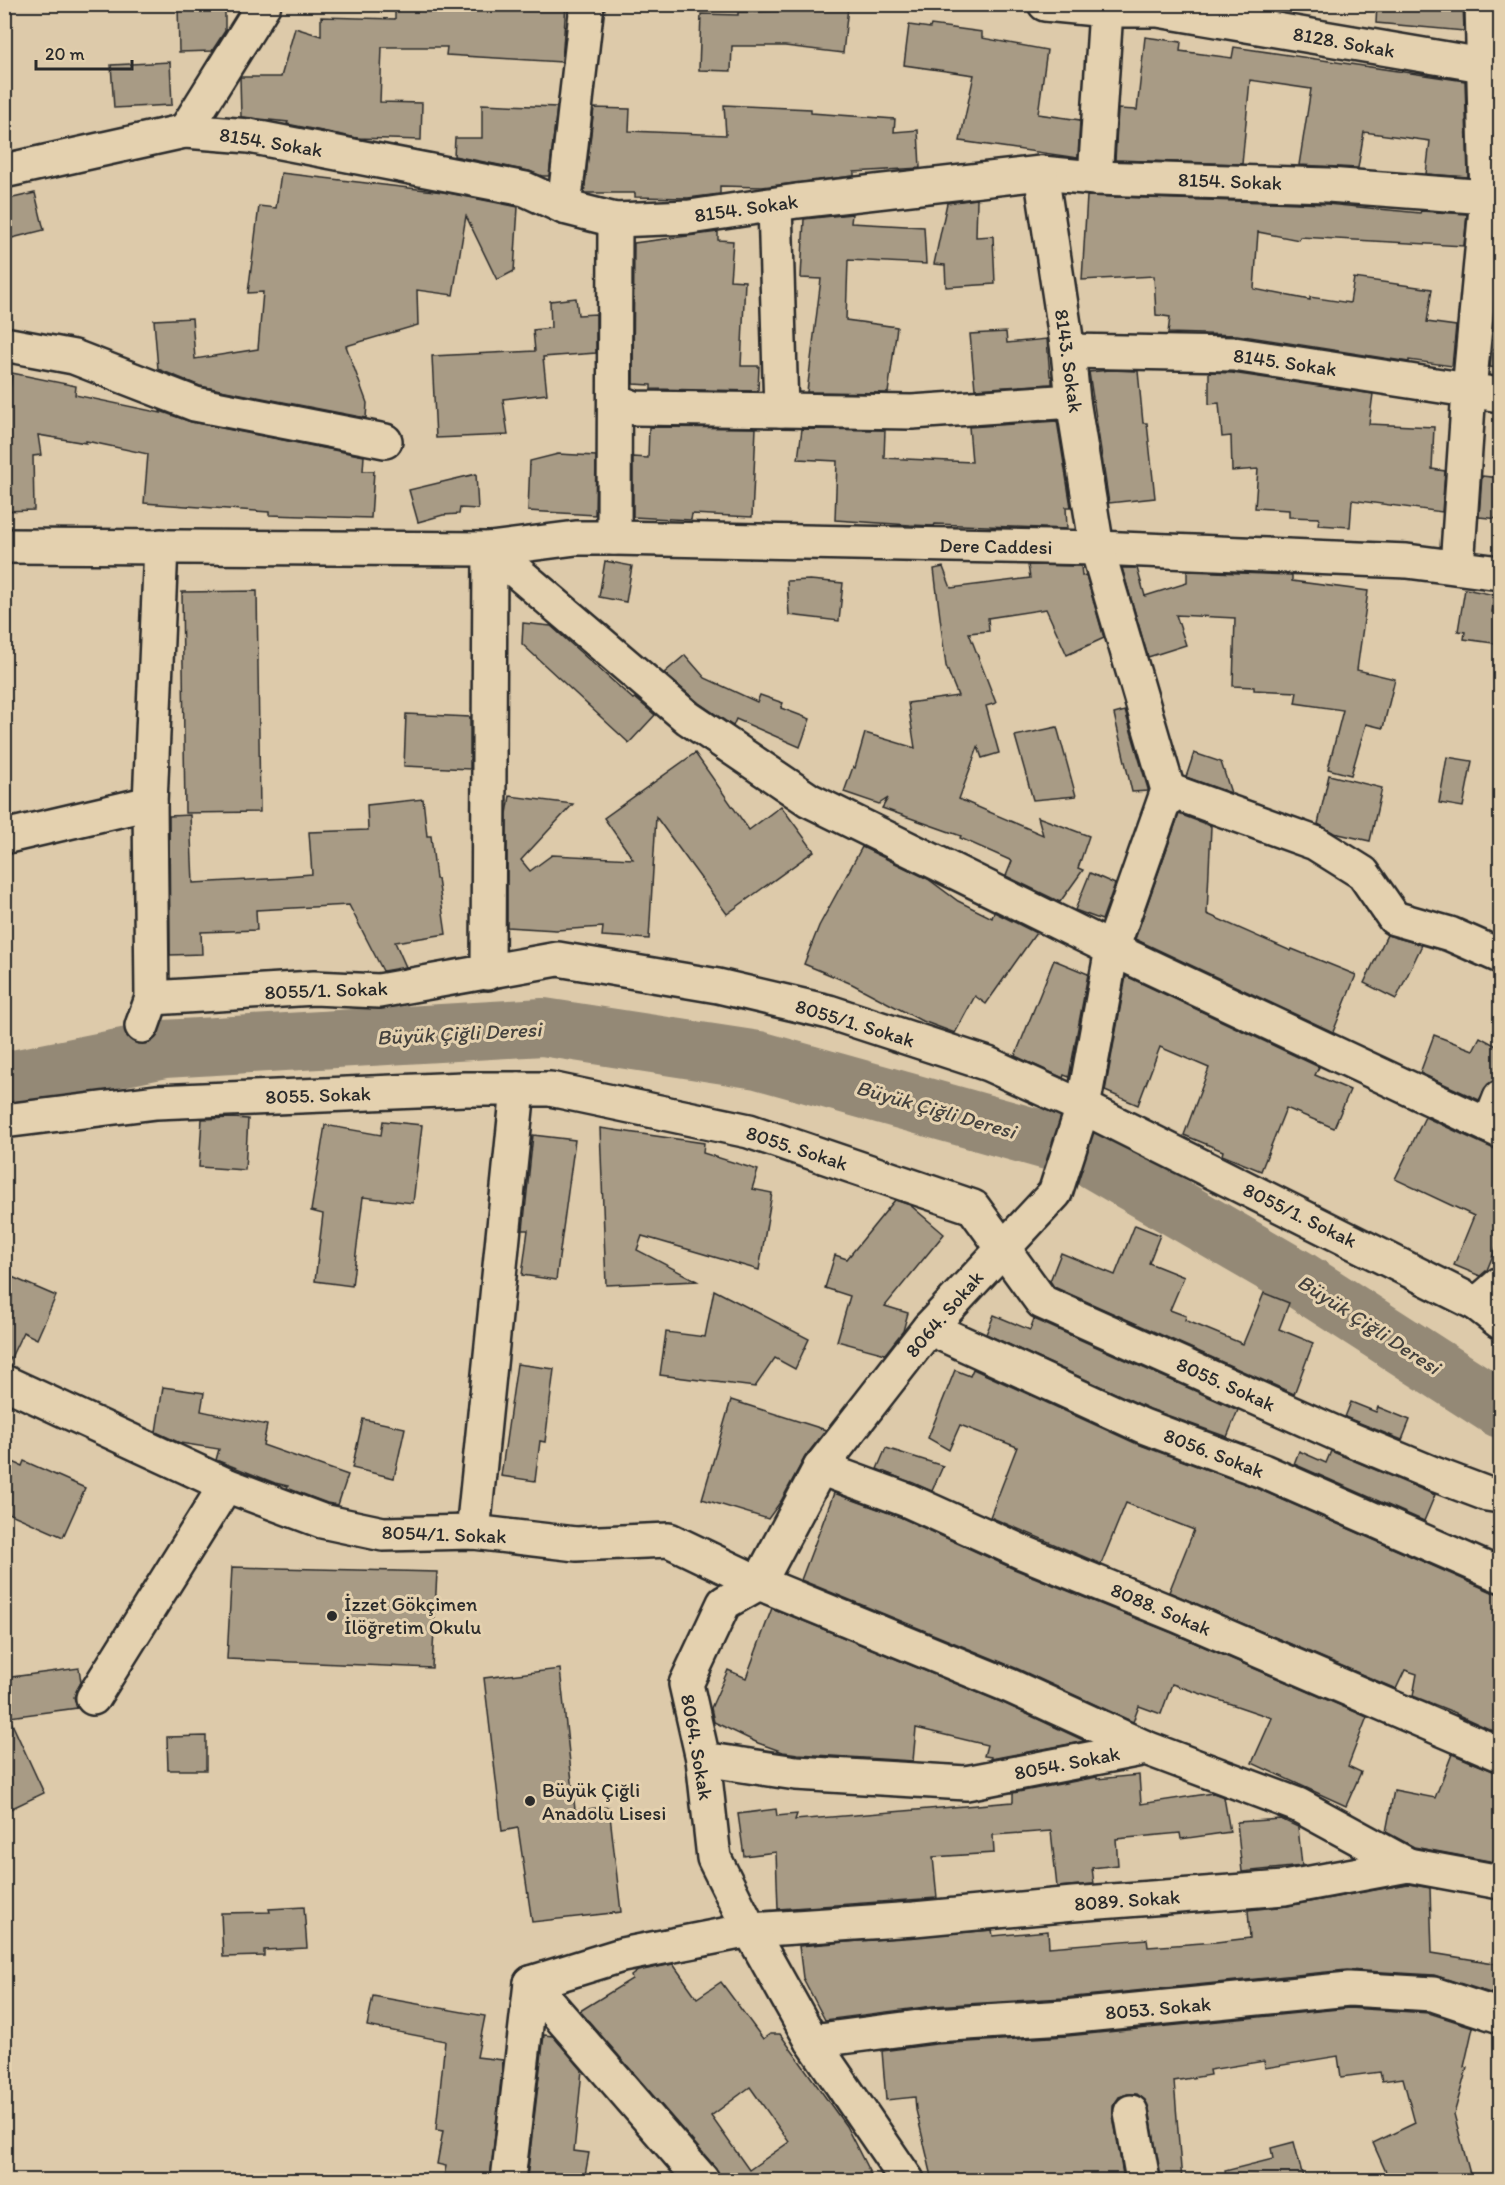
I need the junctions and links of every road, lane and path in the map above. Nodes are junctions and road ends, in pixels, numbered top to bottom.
1 (264, 4) edge
2 (588, 4) edge
3 (1045, 4) edge
4 (1482, 4) edge
5 (1158, 7) edge
6 (1106, 10) junction
7 (1492, 67) edge
8 (185, 131) junction
9 (7, 162) edge
10 (1041, 173) junction
11 (1095, 178) junction
12 (1494, 197) edge
13 (775, 205) junction
14 (564, 207) junction
15 (615, 220) junction
16 (4, 344) edge
17 (1068, 351) junction
18 (1468, 391) junction
19 (1500, 395) edge
20 (615, 401) junction
21 (1073, 401) junction
22 (781, 410) junction
23 (385, 441) dead end
24 (614, 538) junction
25 (4, 546) edge
26 (161, 546) junction
27 (1097, 548) junction
28 (490, 549) junction
29 (1456, 567) junction
30 (1500, 573) edge
31 (1168, 790) junction
32 (150, 803) junction
33 (4, 837) edge
34 (1112, 949) junction
35 (1500, 956) edge
36 (488, 973) junction
37 (518, 1089) junction
38 (1081, 1113) junction
39 (1497, 1119) edge
40 (4, 1121) edge
41 (1002, 1248) junction
42 (1493, 1303) edge
43 (928, 1328) junction
44 (4, 1382) edge
45 (820, 1468) junction
46 (226, 1485) junction
47 (1500, 1496) edge
48 (473, 1532) junction
49 (1500, 1575) edge
50 (759, 1583) junction
51 (93, 1698) dead end
52 (1146, 1748) junction
53 (1500, 1754) edge
54 (703, 1759) junction
55 (1408, 1865) junction
56 (1500, 1882) edge
57 (750, 1930) junction
58 (531, 1983) junction
59 (1500, 2016) edge
60 (812, 2041) junction
61 (1131, 2112) dead end
62 (508, 2181) edge
63 (702, 2181) edge
64 (907, 2181) edge
65 (1143, 2181) edge

1 - 8 street
2 - 14 street
3 - 6 street, 8128. Sokak
4 - 7 street
5 - 6 street, 8128. Sokak
5 - 7 street, 8128. Sokak
6 - 11 street
7 - 12 street
8 - 9 street, 8154. Sokak
8 - 14 street, 8154. Sokak
10 - 11 street, 8154. Sokak
10 - 13 street, 8154. Sokak
10 - 17 street, 8143. Sokak
11 - 12 street, 8154. Sokak
12 - 18 street
13 - 15 street, 8154. Sokak
13 - 22 street
14 - 15 street, 8154. Sokak
15 - 20 street
16 - 23 street
17 - 18 street, 8145. Sokak
17 - 21 street, 8143. Sokak
18 - 19 street, 8145. Sokak
18 - 29 street
20 - 22 street
20 - 24 street
21 - 22 street
21 - 27 street, 8143. Sokak
24 - 27 street, Dere Caddesi
24 - 28 street, Dere Caddesi
25 - 26 street, Dere Caddesi
26 - 28 street, Dere Caddesi
26 - 32 street
27 - 29 street, Dere Caddesi
27 - 31 street, 8143. Sokak
28 - 34 street
28 - 36 street
29 - 30 street, Dere Caddesi
31 - 34 street, 8064. Sokak
31 - 35 street
32 - 33 street
32 - 36 street, 8055/1. Sokak
34 - 38 street, 8064. Sokak
34 - 39 street
36 - 38 street, 8055/1. Sokak
37 - 40 street, 8055. Sokak
37 - 41 street, 8055. Sokak
37 - 48 street
38 - 41 street, 8064. Sokak
38 - 42 street, 8055/1. Sokak
41 - 43 street, 8064. Sokak
41 - 47 street, 8055. Sokak
43 - 45 street, 8064. Sokak
43 - 49 street, 8056. Sokak
44 - 46 street, 8054/1. Sokak
45 - 50 street, 8064. Sokak
45 - 53 street, 8088. Sokak
46 - 48 street, 8054/1. Sokak
46 - 51 street
48 - 50 street, 8054/1. Sokak
50 - 52 street, 8054/1. Sokak
50 - 54 street, 8064. Sokak
52 - 54 street, 8054. Sokak
52 - 55 street, 8054. Sokak
54 - 57 street, 8064. Sokak
55 - 56 street, 8089. Sokak
55 - 57 street, 8089. Sokak
57 - 58 street, 8089. Sokak
57 - 60 street, 8064. Sokak
58 - 62 street
58 - 63 street
59 - 60 street, 8053. Sokak
60 - 64 street, 8064. Sokak
61 - 65 street

